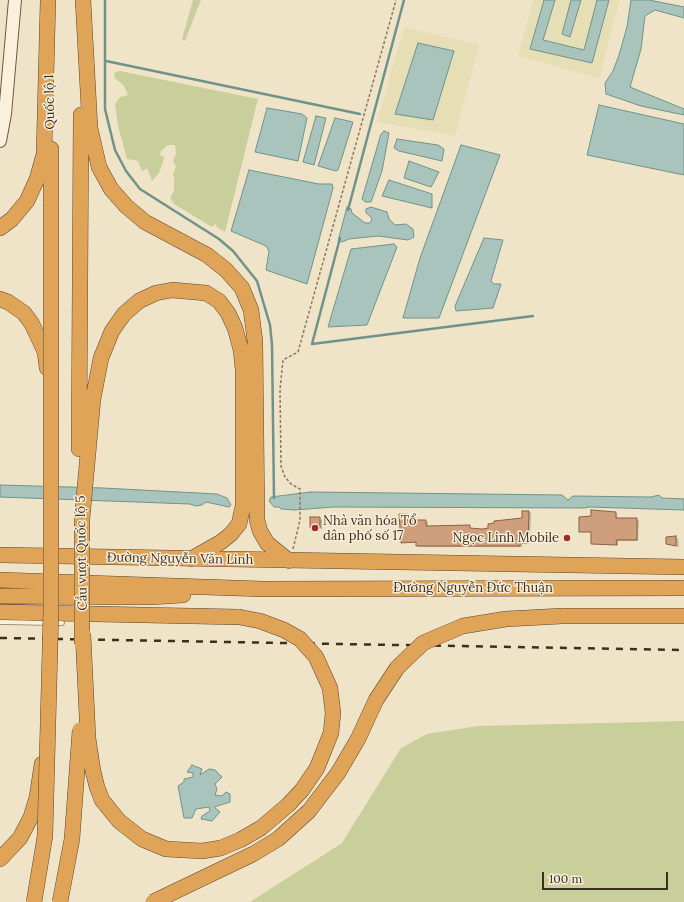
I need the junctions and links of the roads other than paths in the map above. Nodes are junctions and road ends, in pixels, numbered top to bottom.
1 (15, 0) edge
2 (48, 0) edge
3 (82, 0) edge
4 (0, 141) edge
5 (0, 228) edge
6 (0, 299) edge
7 (51, 458) junction
8 (82, 519) junction
9 (0, 555) edge
10 (190, 559) junction
11 (289, 561) junction
12 (684, 567) edge
13 (0, 580) edge
14 (684, 588) edge
15 (263, 589) junction
16 (0, 596) edge
17 (0, 612) edge
18 (684, 616) edge
19 (0, 622) edge
20 (62, 623) dead end
21 (83, 634) junction
22 (47, 731) junction
23 (0, 859) edge
24 (34, 902) edge
25 (60, 902) edge
26 (153, 902) edge

1 - 4 main road
2 - 5 highway
2 - 7 highway, Quốc lộ 1, bridge
3 - 8 highway, Cầu vượt Quốc lộ 5
3 - 11 highway
6 - 7 highway, bridge
7 - 22 highway, bridge
8 - 10 highway
8 - 21 highway, Cầu vượt Quốc lộ 5, bridge
9 - 10 highway, Đường Nguyễn Văn Linh
10 - 11 highway, Đường Nguyễn Văn Linh
11 - 12 highway, Đường Nguyễn Đức Thuận
13 - 15 highway, Đường Nguyễn Văn Linh
14 - 15 highway, Đường Nguyễn Đức Thuận
15 - 16 highway
17 - 21 highway, bridge
18 - 26 highway, bridge
19 - 20 lane
21 - 25 highway, Cầu vượt Quốc lộ 5, bridge
22 - 23 highway, bridge
22 - 24 highway, bridge

